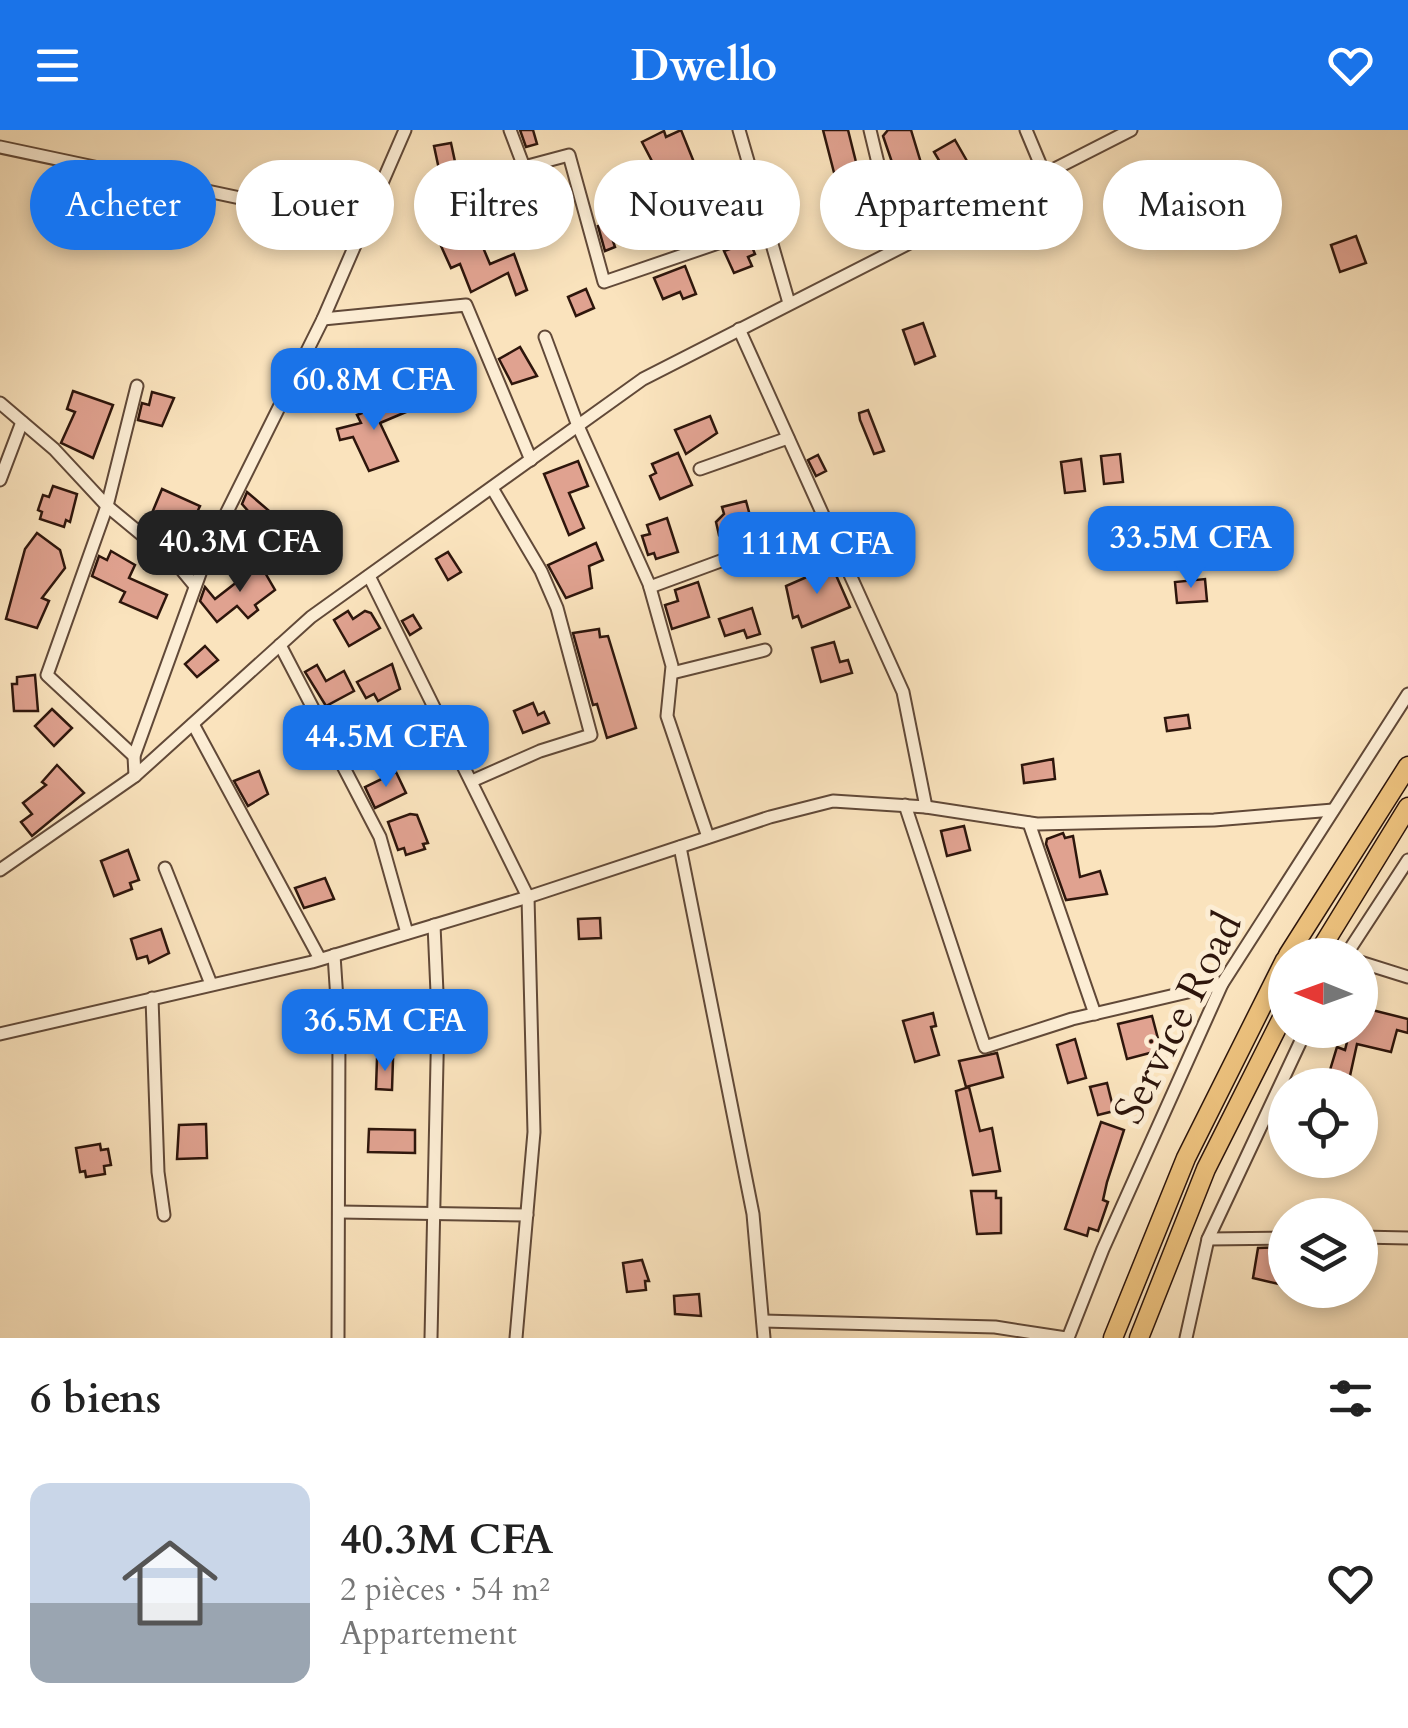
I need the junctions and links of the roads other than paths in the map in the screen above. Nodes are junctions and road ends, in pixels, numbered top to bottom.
1 (405, 130) edge
2 (510, 130) edge
3 (739, 130) edge
4 (870, 130) edge
5 (1026, 130) edge
6 (1132, 130) edge
7 (0, 147) edge
8 (392, 160) edge
9 (748, 160) edge
10 (877, 160) edge
11 (1038, 160) edge
12 (1072, 160) edge
13 (236, 197) edge
14 (594, 246) edge
15 (352, 250) edge
16 (595, 250) edge
17 (698, 250) edge
18 (775, 250) edge
19 (890, 250) edge
20 (789, 303) junction
21 (323, 319) junction
22 (739, 329) junction
23 (545, 337) dead end
24 (137, 386) dead end
25 (0, 404) edge
26 (22, 422) junction
27 (578, 426) junction
28 (788, 438) junction
29 (531, 460) junction
30 (700, 469) dead end
31 (0, 480) edge
32 (492, 488) junction
33 (107, 506) junction
34 (726, 559) dead end
35 (369, 576) junction
36 (196, 586) junction
37 (650, 587) junction
38 (280, 645) junction
39 (765, 650) dead end
40 (672, 673) junction
41 (1408, 694) edge
42 (193, 724) junction
43 (134, 756) junction
44 (1408, 766) edge
45 (135, 776) junction
46 (472, 781) junction
47 (905, 806) junction
48 (926, 807) junction
49 (1408, 807) edge
50 (1332, 810) junction
51 (1030, 823) junction
52 (708, 838) junction
53 (680, 847) junction
54 (1408, 860) edge
55 (165, 868) dead end
56 (0, 870) edge
57 (528, 897) junction
58 (434, 925) junction
59 (407, 933) junction
60 (1300, 938) edge
61 (1327, 938) edge
62 (1357, 938) edge
63 (327, 957) junction
64 (1378, 968) edge
65 (1408, 977) edge
66 (211, 984) junction
67 (1222, 984) junction
68 (1268, 996) edge
69 (152, 998) junction
70 (1095, 1014) junction
71 (0, 1034) edge
72 (1268, 1046) edge
73 (1298, 1048) edge
74 (340, 1212) junction
75 (435, 1213) junction
76 (527, 1214) junction
77 (164, 1215) dead end
78 (1268, 1238) edge
79 (1378, 1238) edge
80 (1408, 1238) edge
81 (1208, 1239) junction
82 (763, 1321) junction
83 (338, 1338) edge
84 (431, 1338) edge
85 (516, 1338) edge
86 (764, 1338) edge
87 (1067, 1338) edge
88 (1113, 1338) edge
89 (1139, 1338) edge
90 (1186, 1338) edge

1 - 8 street
2 - 14 street
3 - 9 street
4 - 10 street
5 - 11 street
6 - 12 street
7 - 13 street
15 - 21 street
16 - 17 street
18 - 20 street
19 - 20 street
20 - 22 street
21 - 29 street
21 - 36 street
22 - 27 street
22 - 28 street
23 - 27 street
24 - 33 street
25 - 26 street
26 - 31 street
26 - 33 street
27 - 29 street
27 - 37 street
28 - 30 street
28 - 48 street
29 - 32 street
32 - 35 street
32 - 46 street
33 - 36 street
33 - 43 street
34 - 37 street
35 - 38 street
35 - 46 street
36 - 43 street
37 - 40 street
38 - 42 street
38 - 59 street
39 - 40 street
40 - 52 street
41 - 50 street, Service Road
42 - 45 street
42 - 63 street
43 - 45 street
44 - 60 main road
45 - 56 street
46 - 57 street
47 - 48 street
47 - 52 street
47 - 70 street
48 - 51 street
49 - 61 main road
50 - 51 street
50 - 67 street, Service Road
51 - 70 street
52 - 53 street
53 - 57 street
53 - 82 street
54 - 62 street
55 - 66 street
57 - 58 street
57 - 76 street
58 - 59 street
58 - 75 street
59 - 63 street
63 - 66 street
63 - 74 street
64 - 65 street
66 - 69 street
67 - 70 street
67 - 87 street, Service Road
68 - 88 main road
69 - 71 street
69 - 77 street
72 - 89 main road
73 - 81 street
74 - 75 street
74 - 83 street
75 - 76 street
75 - 84 street
76 - 85 street
78 - 81 street
79 - 80 street
81 - 90 street
82 - 86 street
82 - 87 street

